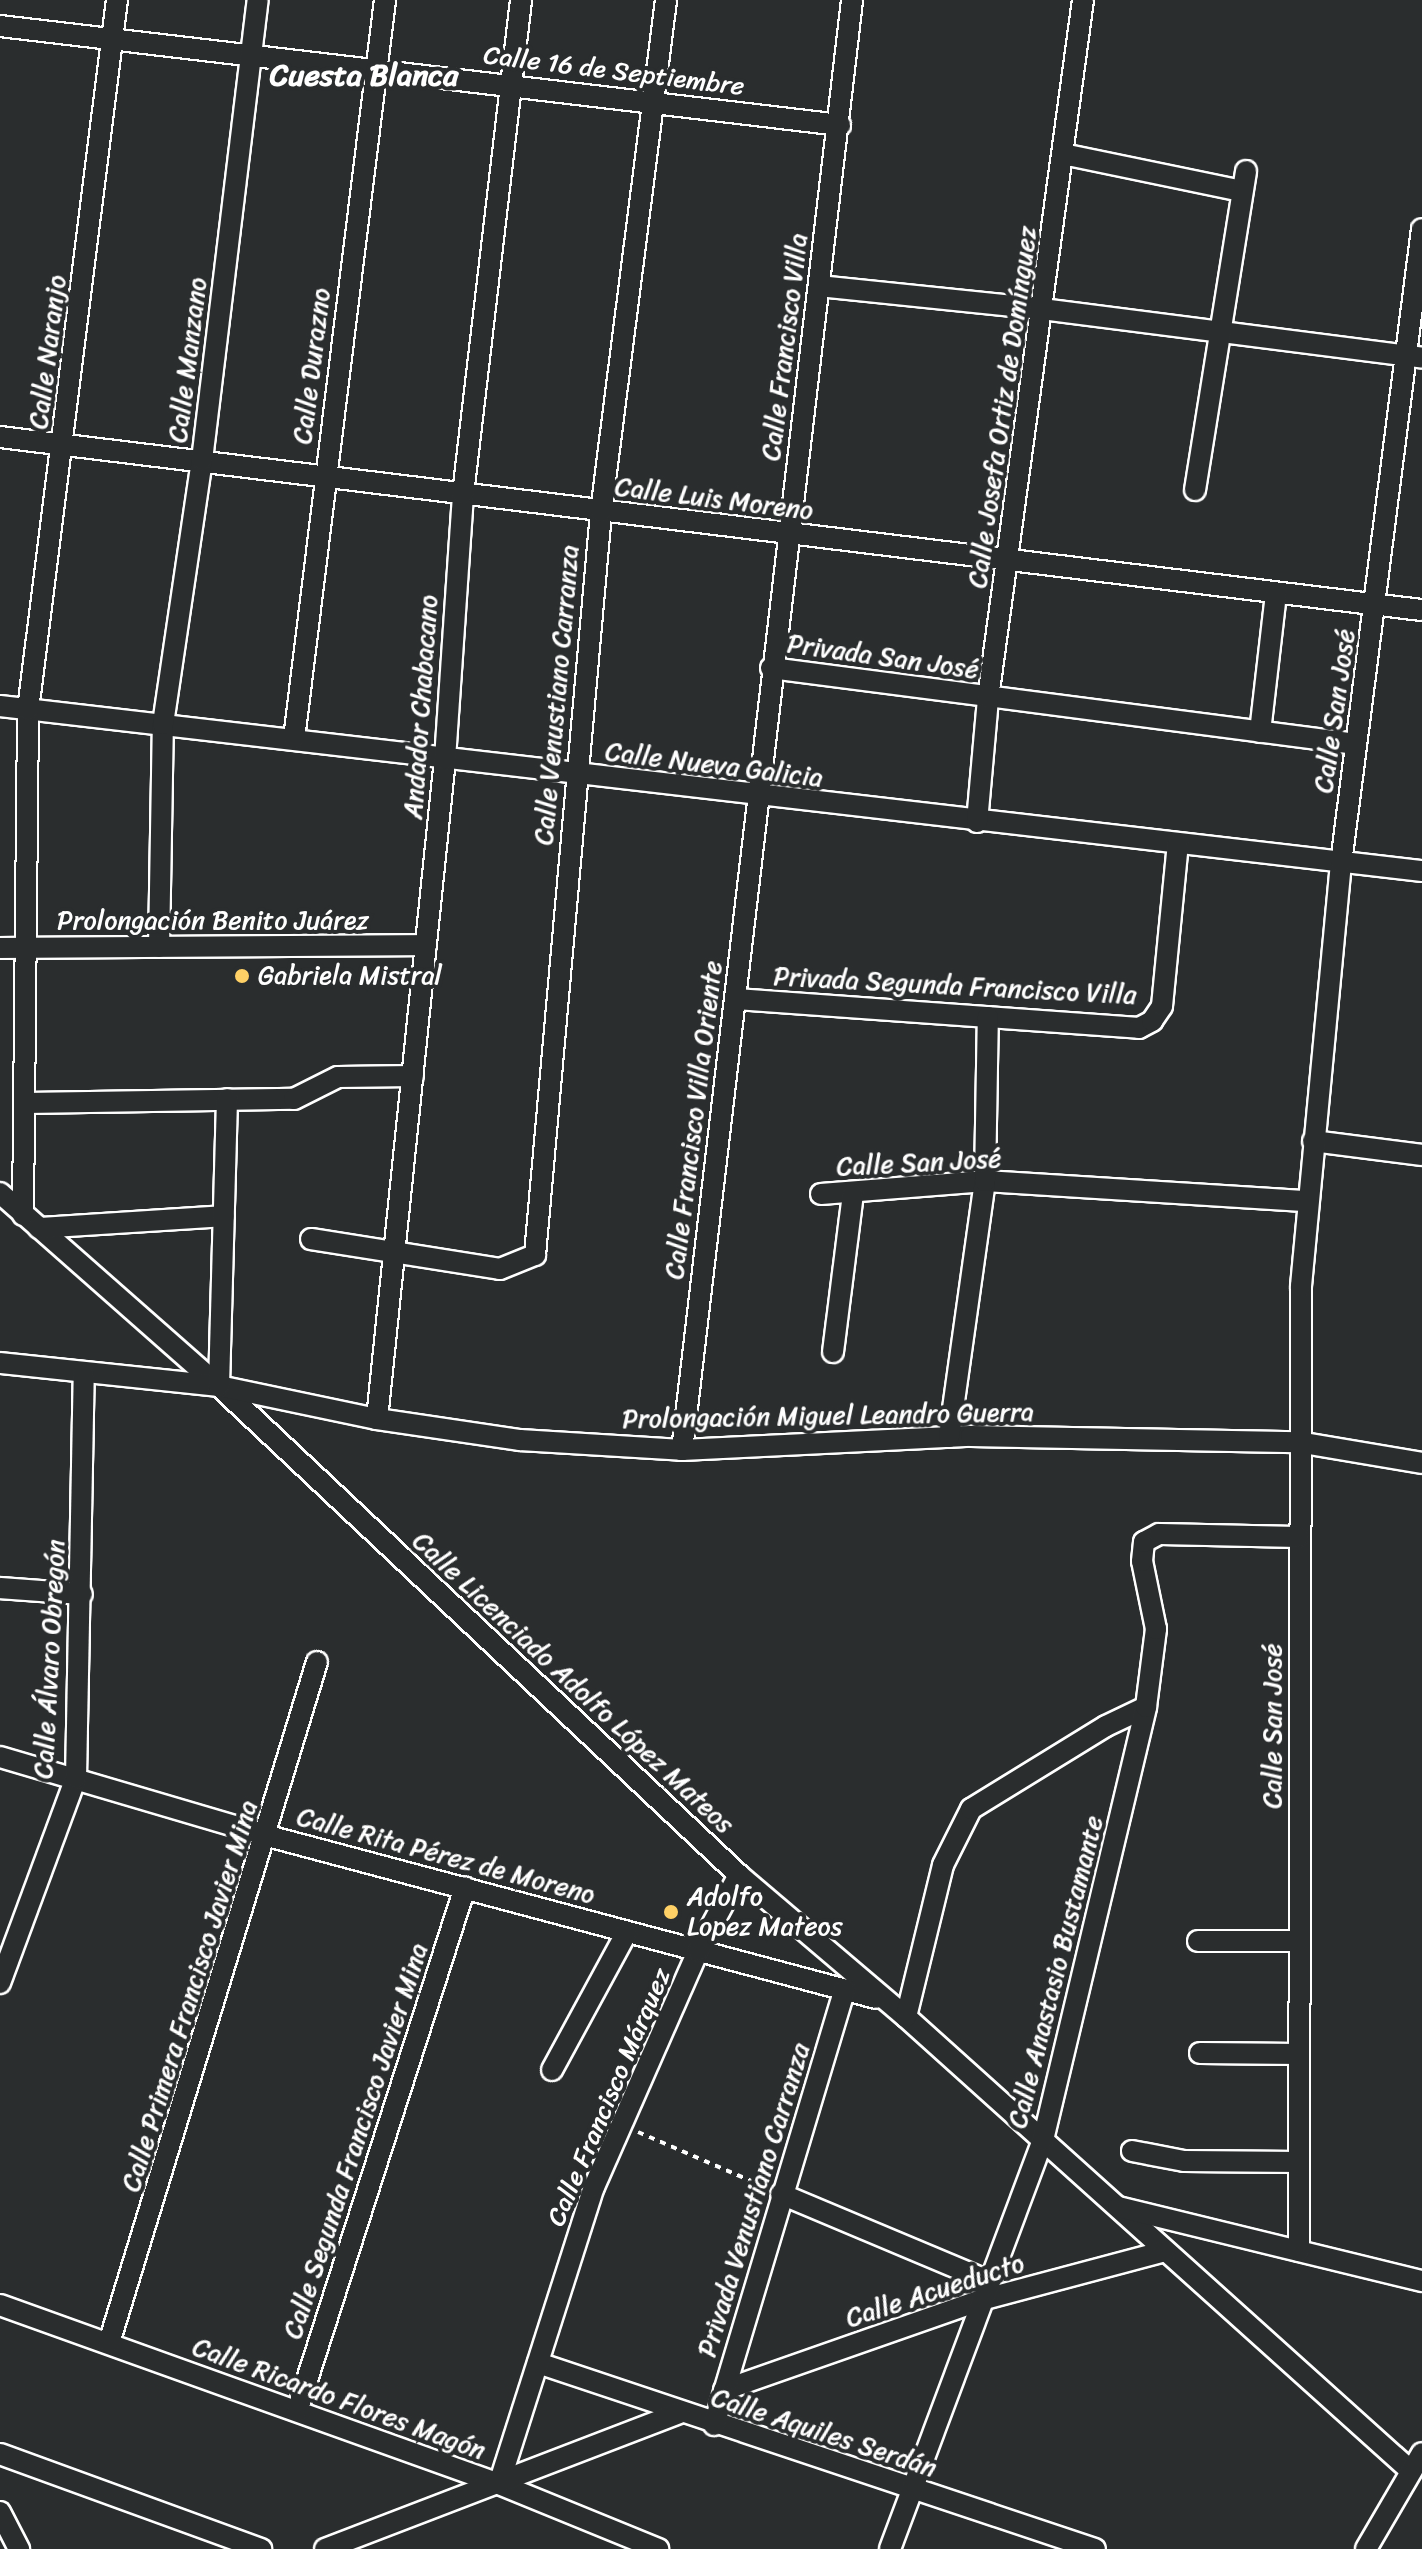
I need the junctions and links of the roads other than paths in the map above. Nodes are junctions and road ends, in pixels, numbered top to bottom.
1 (117, 0) edge
2 (258, 0) edge
3 (385, 0) edge
4 (521, 0) edge
5 (666, 0) edge
6 (852, 0) edge
7 (1083, 0) edge
8 (0, 26) edge
9 (112, 38) junction
10 (251, 55) junction
11 (375, 69) junction
12 (510, 85) junction
13 (656, 102) junction
14 (840, 125) junction
15 (1063, 154) junction
16 (1246, 171) dead end
17 (1242, 191) junction
18 (1422, 229) edge
19 (819, 286) junction
20 (1042, 309) junction
21 (1220, 332) junction
22 (1413, 357) edge
23 (0, 437) edge
24 (63, 442) junction
25 (202, 460) junction
26 (325, 476) junction
27 (1195, 490) dead end
28 (463, 494) junction
29 (601, 512) junction
30 (788, 534) junction
31 (1009, 561) junction
32 (1276, 593) junction
33 (1377, 604) junction
34 (1422, 610) edge
35 (771, 668) junction
36 (988, 698) junction
37 (0, 706) edge
38 (28, 710) junction
39 (163, 724) junction
40 (1260, 732) junction
41 (294, 739) junction
42 (1356, 744) junction
43 (445, 759) junction
44 (575, 775) junction
45 (759, 797) junction
46 (977, 822) junction
47 (1178, 844) junction
48 (1341, 863) junction
49 (1422, 871) edge
50 (426, 945) junction
51 (159, 947) junction
52 (0, 948) edge
53 (23, 948) junction
54 (736, 999) junction
55 (988, 1017) junction
56 (413, 1076) junction
57 (227, 1099) junction
58 (26, 1103) junction
59 (1313, 1141) junction
60 (1422, 1155) edge
61 (985, 1181) junction
62 (0, 1193) edge
63 (821, 1194) dead end
64 (853, 1194) junction
65 (1307, 1201) junction
66 (224, 1216) junction
67 (31, 1222) junction
68 (311, 1239) dead end
69 (398, 1250) junction
70 (833, 1352) dead end
71 (0, 1363) edge
72 (84, 1374) junction
73 (219, 1386) junction
74 (377, 1419) junction
75 (949, 1437) junction
76 (1298, 1442) junction
77 (682, 1450) junction
78 (1422, 1463) edge
79 (1299, 1537) junction
80 (0, 1588) edge
81 (82, 1594) junction
82 (317, 1662) dead end
83 (1146, 1707) junction
84 (0, 1757) edge
85 (76, 1778) junction
86 (268, 1836) junction
87 (739, 1875) junction
88 (465, 1887) junction
89 (627, 1932) junction
90 (1198, 1941) dead end
91 (1299, 1941) junction
92 (698, 1951) junction
93 (0, 1983) edge
94 (845, 1989) junction
95 (880, 1999) junction
96 (906, 2017) junction
97 (1200, 2053) dead end
98 (1299, 2054) junction
99 (552, 2070) dead end
100 (1043, 2140) junction
101 (1132, 2151) dead end
102 (1299, 2162) junction
103 (781, 2194) junction
104 (1114, 2206) junction
105 (1165, 2251) junction
106 (1299, 2251) junction
107 (1422, 2281) edge
108 (984, 2290) junction
109 (0, 2305) edge
110 (109, 2343) junction
111 (538, 2363) junction
112 (724, 2390) junction
113 (297, 2411) junction
114 (679, 2413) junction
115 (714, 2425) junction
116 (1422, 2453) edge
117 (0, 2454) edge
118 (1411, 2471) junction
119 (499, 2484) junction
120 (912, 2489) junction
121 (0, 2512) edge
122 (19, 2549) edge
123 (261, 2549) edge
124 (325, 2549) edge
125 (658, 2549) edge
126 (890, 2549) edge
127 (1095, 2549) edge
128 (1366, 2549) edge

1 - 9 street, Calle Naranjo
2 - 10 street, Calle Manzano
3 - 11 street, Calle Durazno
4 - 12 street, Andador Chabacano
5 - 13 street, Calle Venustiano Carranza
6 - 14 street, Calle Francisco Villa
7 - 15 street, Calle Josefa Ortiz de Domínguez
8 - 9 street, Calle 16 de Septiembre
9 - 10 street, Calle 16 de Septiembre
9 - 24 street, Calle Naranjo
10 - 11 street, Calle 16 de Septiembre
10 - 25 street, Calle Manzano
11 - 12 street, Calle 16 de Septiembre
11 - 26 street, Calle Durazno
12 - 13 street, Calle 16 de Septiembre
12 - 28 street, Andador Chabacano
13 - 14 street, Calle 16 de Septiembre
13 - 29 street, Calle Venustiano Carranza
14 - 19 street, Calle Francisco Villa
15 - 17 street
15 - 20 street, Calle Josefa Ortiz de Domínguez
16 - 17 street
17 - 21 street
18 - 22 street, Calle San José
19 - 20 street
19 - 30 street, Calle Francisco Villa
20 - 21 street
20 - 31 street, Calle Josefa Ortiz de Domínguez
21 - 22 street
21 - 27 street
22 - 33 street, Calle San José
23 - 24 street, Calle Luis Moreno
24 - 25 street, Calle Luis Moreno
24 - 38 street, Calle Naranjo
25 - 26 street, Calle Luis Moreno
25 - 39 street, Calle Manzano
26 - 28 street, Calle Luis Moreno
26 - 41 street, Calle Durazno
28 - 29 street, Calle Luis Moreno
28 - 43 street, Andador Chabacano
29 - 30 street, Calle Luis Moreno
29 - 44 street, Calle Venustiano Carranza
30 - 31 street, Calle Luis Moreno
30 - 35 street, Calle Francisco Villa
31 - 32 street, Calle Luis Moreno
31 - 36 street, Calle Josefa Ortiz de Domínguez
32 - 33 street, Calle Luis Moreno
32 - 40 street
33 - 34 street, Calle Luis Moreno
33 - 42 street, Calle San José
35 - 36 street, Privada San José
35 - 45 street, Calle Francisco Villa
36 - 40 street
36 - 46 street, Calle Josefa Ortiz de Domínguez
37 - 38 street, Calle Nueva Galicia
38 - 39 street, Calle Nueva Galicia
38 - 53 street, Calle Naranjo
39 - 41 street, Calle Nueva Galicia
39 - 51 street, Calle Manzano
40 - 42 street
41 - 43 street, Calle Nueva Galicia
42 - 48 street, Calle San José
43 - 44 street, Calle Nueva Galicia
43 - 50 street, Andador Chabacano
44 - 45 street, Calle Nueva Galicia
44 - 69 street, Calle Venustiano Carranza
45 - 46 street, Calle Nueva Galicia
45 - 54 street, Calle Francisco Villa Oriente
46 - 47 street, Calle Nueva Galicia
47 - 48 street, Calle Nueva Galicia
47 - 55 street, Privada Segunda Francisco Villa
48 - 49 street, Calle Nueva Galicia
48 - 59 street, Calle San José
50 - 51 street, Prolongación Benito Juárez
50 - 56 street, Andador Chabacano
51 - 53 street, Prolongación Benito Juárez
52 - 53 street, Prolongación Benito Juárez
53 - 58 street, Calle Naranjo
54 - 55 street, Privada Segunda Francisco Villa
54 - 77 street, Calle Francisco Villa Oriente
55 - 61 street
56 - 57 street
56 - 69 street, Andador Chabacano
57 - 58 street
57 - 66 street
58 - 67 street, Calle Naranjo
59 - 60 street
59 - 65 street, Calle San José
61 - 64 street, Calle San José
61 - 65 street, Calle San José
61 - 75 street
62 - 67 street, Calle Licenciado Adolfo López Mateos
63 - 64 street, Calle San José
64 - 70 street
65 - 76 street, Calle San José
66 - 67 street
66 - 73 street
67 - 73 street, Calle Licenciado Adolfo López Mateos
68 - 69 street
69 - 74 street, Andador Chabacano
71 - 72 street, Prolongación Miguel Leandro Guerra
72 - 73 street, Prolongación Miguel Leandro Guerra
72 - 81 street, Calle Álvaro Obregón
73 - 74 street, Prolongación Miguel Leandro Guerra
73 - 87 street, Calle Licenciado Adolfo López Mateos
74 - 77 street, Prolongación Miguel Leandro Guerra
75 - 76 street, Prolongación Miguel Leandro Guerra
75 - 77 street, Prolongación Miguel Leandro Guerra
76 - 78 street, Prolongación Miguel Leandro Guerra
76 - 79 street, Calle San José
79 - 83 street, Calle Anastasio Bustamante
79 - 91 street, Calle San José
80 - 81 street
81 - 85 street, Calle Álvaro Obregón
82 - 86 street, Calle Primera Francisco Javier Mina
83 - 96 street
83 - 100 street, Calle Anastasio Bustamante
84 - 85 street, Calle Rita Pérez de Moreno
85 - 86 street, Calle Rita Pérez de Moreno
85 - 93 street, Calle Álvaro Obregón
86 - 88 street, Calle Rita Pérez de Moreno
86 - 110 street, Calle Primera Francisco Javier Mina
87 - 92 street, Calle Francisco Márquez
87 - 95 street, Calle Licenciado Adolfo López Mateos
88 - 89 street, Calle Rita Pérez de Moreno
88 - 113 street, Calle Segunda Francisco Javier Mina
89 - 92 street, Calle Rita Pérez de Moreno
89 - 99 street
90 - 91 street
91 - 98 street, Calle San José
92 - 94 street, Calle Rita Pérez de Moreno
92 - 111 street, Calle Francisco Márquez
94 - 95 street, Calle Rita Pérez de Moreno
94 - 103 street, Privada Venustiano Carranza
95 - 96 street, Calle Licenciado Adolfo López Mateos
96 - 100 street, Calle Licenciado Adolfo López Mateos
97 - 98 street
98 - 102 street, Calle San José
100 - 104 street, Calle Licenciado Adolfo López Mateos
100 - 108 street, Calle Anastasio Bustamante
101 - 102 street
102 - 106 street, Calle San José
103 - 108 street
103 - 112 street, Privada Venustiano Carranza
104 - 105 street, Calle Licenciado Adolfo López Mateos
104 - 106 street
105 - 108 street, Calle Acueducto
105 - 118 street, Calle Licenciado Adolfo López Mateos
106 - 107 street
108 - 112 street, Calle Acueducto
108 - 120 street, Calle Anastasio Bustamante
109 - 110 street, Calle Ricardo Flores Magón
110 - 113 street, Calle Ricardo Flores Magón
111 - 114 street, Calle Aquiles Serdán
111 - 119 street, Calle Francisco Márquez
112 - 115 street, Privada Venustiano Carranza
113 - 119 street, Calle Ricardo Flores Magón
114 - 115 street, Calle Aquiles Serdán
114 - 119 street
115 - 120 street, Calle Aquiles Serdán
116 - 118 street
117 - 123 street
118 - 128 street
119 - 124 street
119 - 125 street, Calle Ricardo Flores Magón
120 - 126 street, Calle Anastasio Bustamante
120 - 127 street, Calle Aquiles Serdán
121 - 122 street

